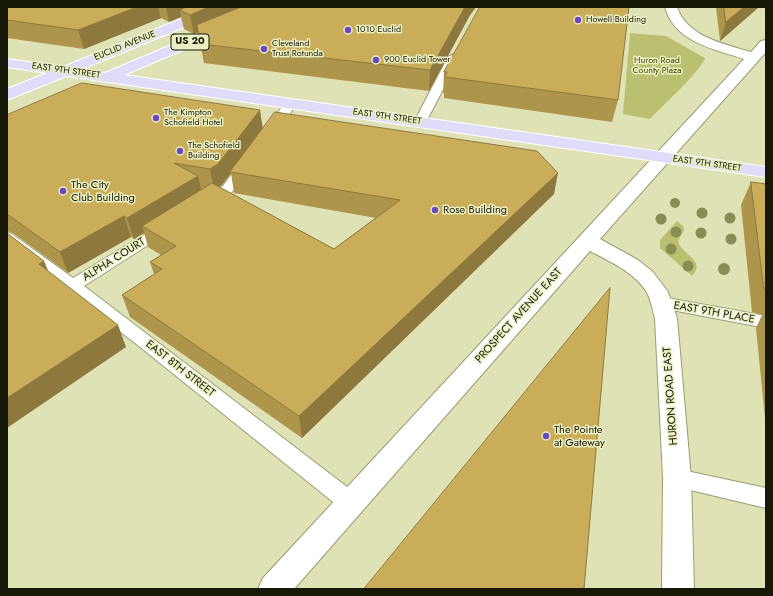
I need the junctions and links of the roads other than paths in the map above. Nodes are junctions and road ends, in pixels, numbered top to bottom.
1 (221, 7) edge
2 (272, 7) edge
3 (671, 7) edge
4 (461, 44) edge
5 (766, 44) edge
6 (754, 57) junction
7 (7, 63) edge
8 (63, 72) junction
9 (107, 77) junction
10 (78, 89) edge
11 (7, 95) edge
12 (291, 103) junction
13 (420, 122) junction
14 (662, 157) junction
15 (766, 172) edge
16 (194, 210) edge
17 (174, 223) edge
18 (7, 237) edge
19 (588, 241) junction
20 (72, 286) junction
21 (662, 304) junction
22 (766, 322) edge
23 (677, 478) junction
24 (766, 498) edge
25 (351, 503) junction
26 (274, 589) edge
27 (678, 589) edge

1 - 8 main road, EUCLID AVENUE / US 20
2 - 9 main road, EUCLID AVENUE / US 20
3 - 6 street
4 - 13 lane
5 - 6 street, PROSPECT AVENUE EAST
6 - 14 street, PROSPECT AVENUE EAST
7 - 8 main road, EAST 9TH STREET
8 - 9 main road, EAST 9TH STREET
8 - 11 main road, EUCLID AVENUE / US 20
9 - 10 main road, EUCLID AVENUE / US 20
9 - 12 main road, EAST 9TH STREET
12 - 13 main road, EAST 9TH STREET
12 - 16 lane
13 - 14 main road, EAST 9TH STREET
14 - 15 main road, EAST 9TH STREET
14 - 19 street, PROSPECT AVENUE EAST
17 - 20 lane, ALPHA COURT
18 - 20 lane, EAST 8TH STREET
19 - 21 street, HURON ROAD EAST
19 - 25 street, PROSPECT AVENUE EAST
20 - 25 lane, EAST 8TH STREET
21 - 22 lane, EAST 9TH PLACE
21 - 23 street, HURON ROAD EAST
23 - 24 lane
23 - 27 street, HURON ROAD EAST
25 - 26 street, PROSPECT AVENUE EAST

